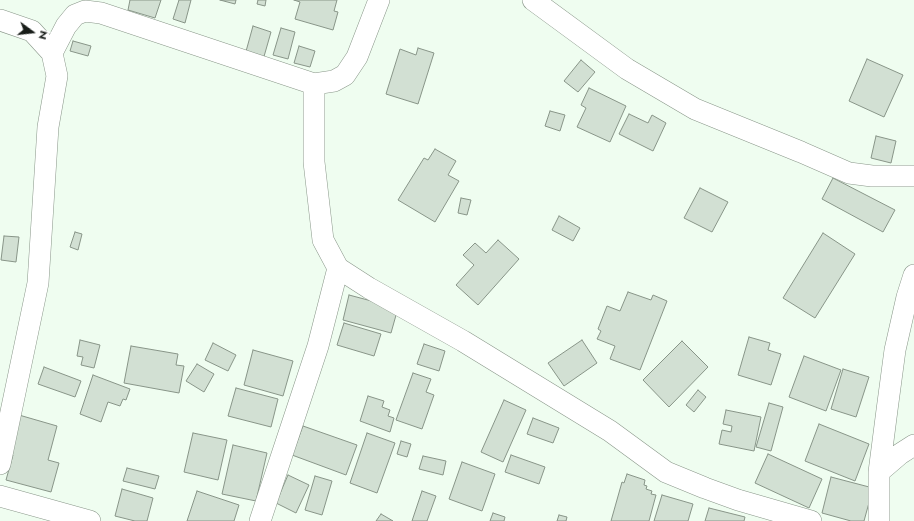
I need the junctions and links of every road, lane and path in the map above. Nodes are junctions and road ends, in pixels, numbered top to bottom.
1 (379, 0) edge
2 (533, 0) edge
3 (87, 6) edge
4 (0, 20) edge
5 (52, 53) junction
6 (314, 84) junction
7 (914, 176) edge
8 (338, 268) junction
9 (914, 275) edge
10 (914, 445) edge
11 (0, 464) edge
12 (879, 472) junction
13 (0, 496) edge
14 (90, 521) edge
15 (260, 521) edge
16 (811, 521) edge
17 (879, 521) edge

1 - 6 street
2 - 7 street
3 - 5 street
3 - 6 street
4 - 5 street
5 - 11 street
6 - 8 street
8 - 15 street
8 - 16 street
9 - 12 street
10 - 12 street
12 - 17 street
13 - 14 street

